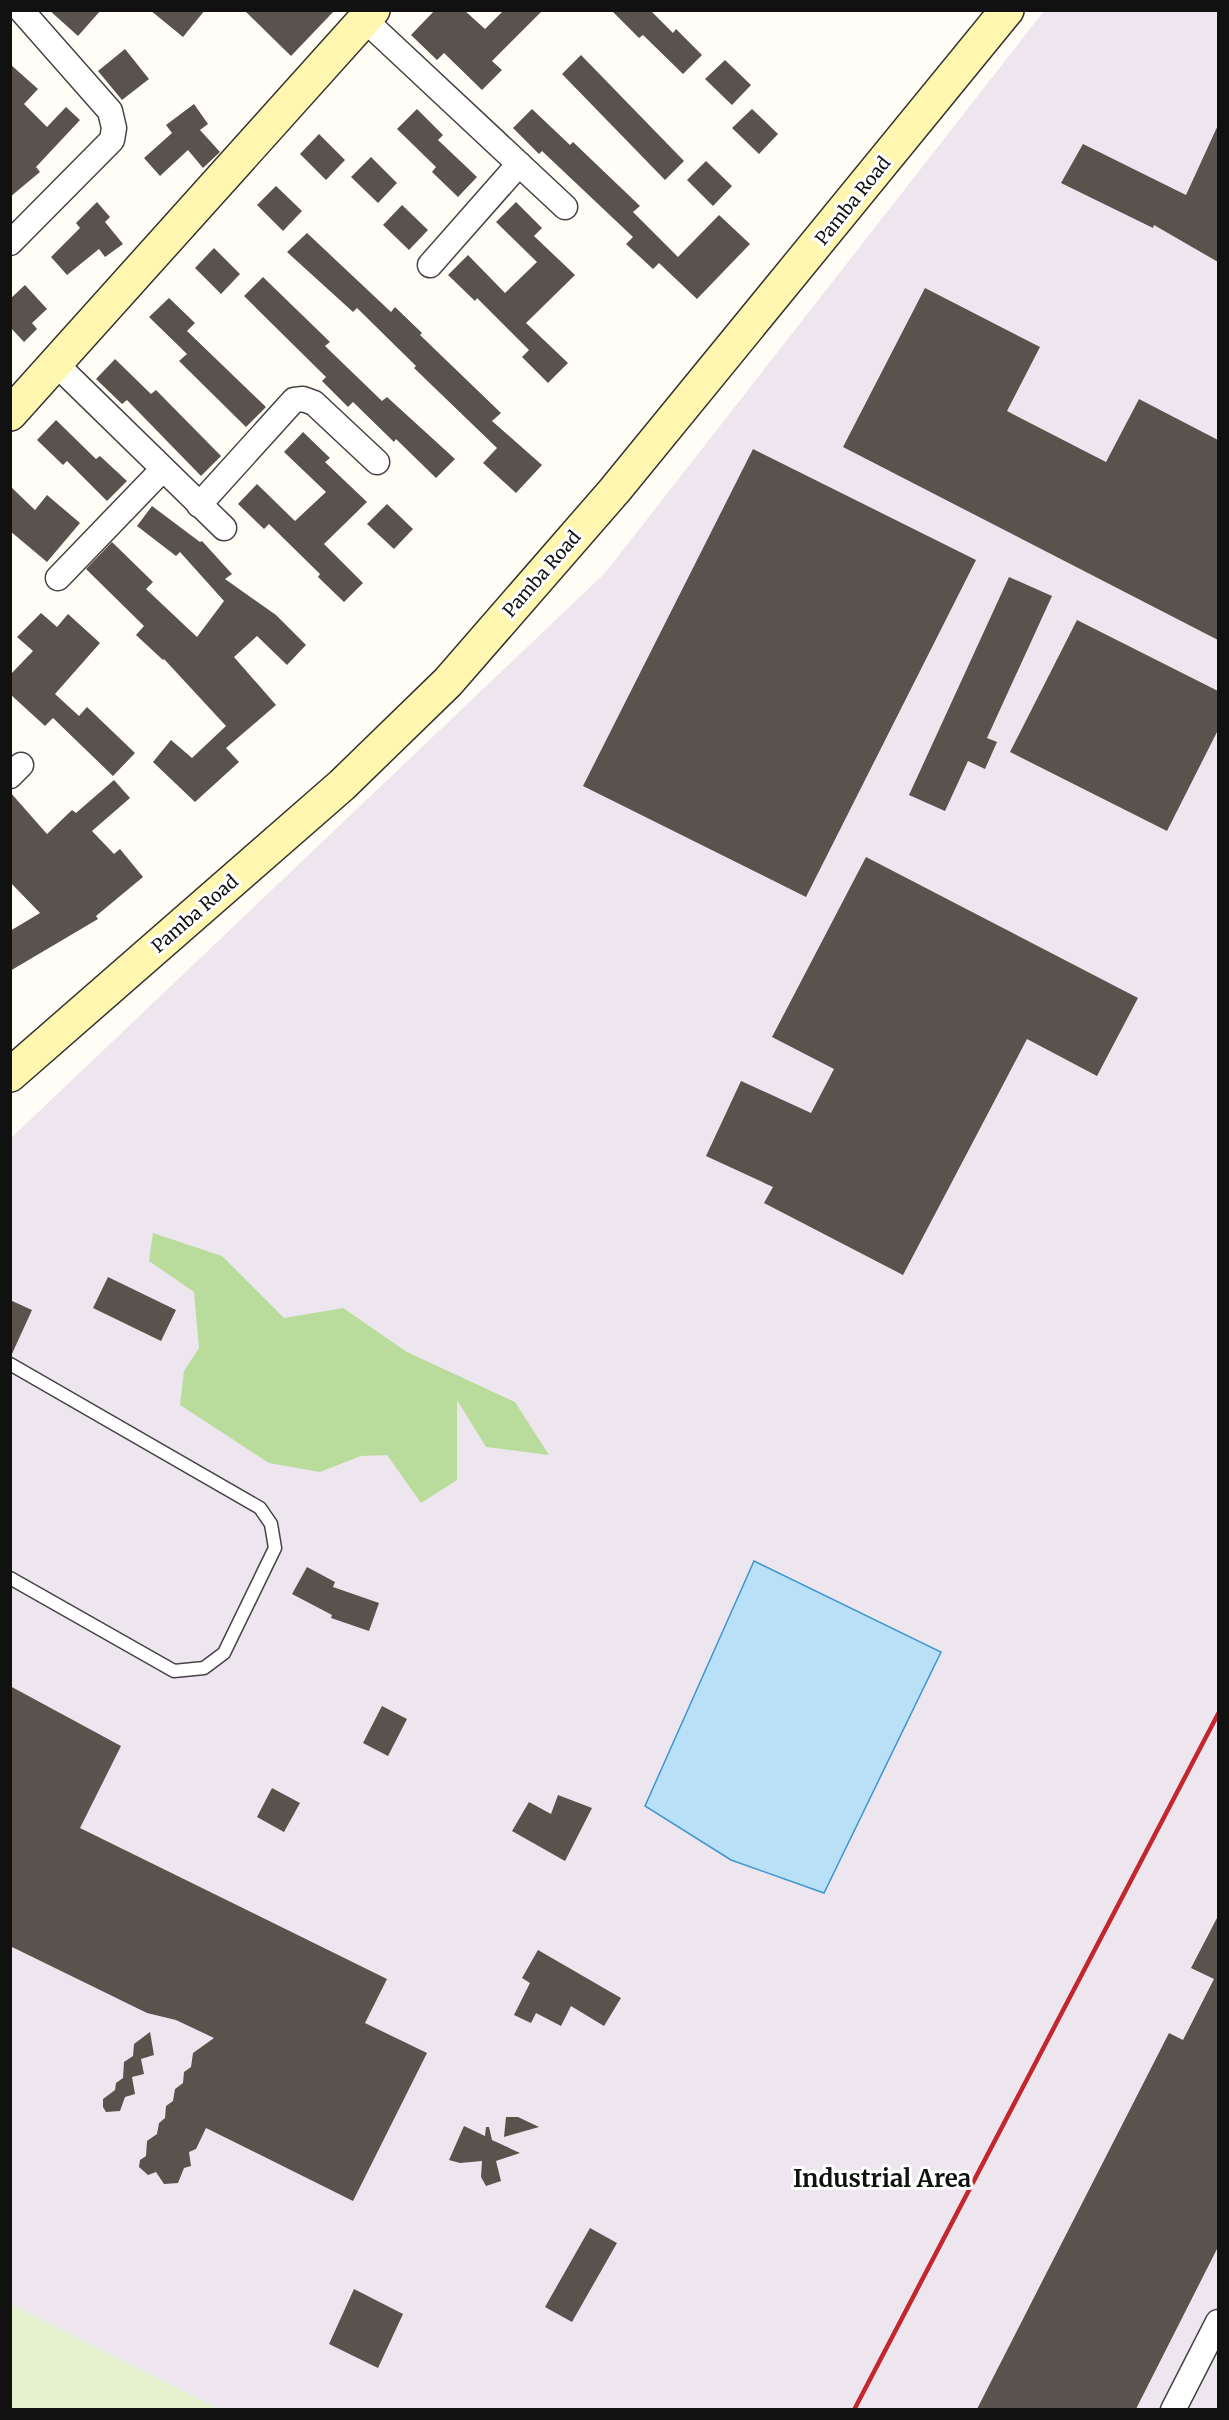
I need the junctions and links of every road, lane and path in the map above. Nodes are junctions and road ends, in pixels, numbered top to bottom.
1 (21, 10) edge
2 (1007, 10) edge
3 (369, 15) edge
4 (519, 164) junction
5 (565, 207) dead end
6 (10, 243) edge
7 (430, 265) dead end
8 (56, 364) junction
9 (10, 414) edge
10 (377, 462) dead end
11 (163, 469) junction
12 (199, 505) junction
13 (224, 528) dead end
14 (58, 578) dead end
15 (10, 1075) edge
16 (10, 1364) edge
17 (10, 1578) edge
18 (1218, 2322) edge
19 (1173, 2409) edge

1 - 6 street
2 - 15 main road, Pamba Road
3 - 4 street
3 - 8 main road
4 - 5 street
4 - 7 street
8 - 9 main road
8 - 11 street
10 - 12 street
11 - 12 street
11 - 14 street
12 - 13 street
16 - 17 lane
18 - 19 street

